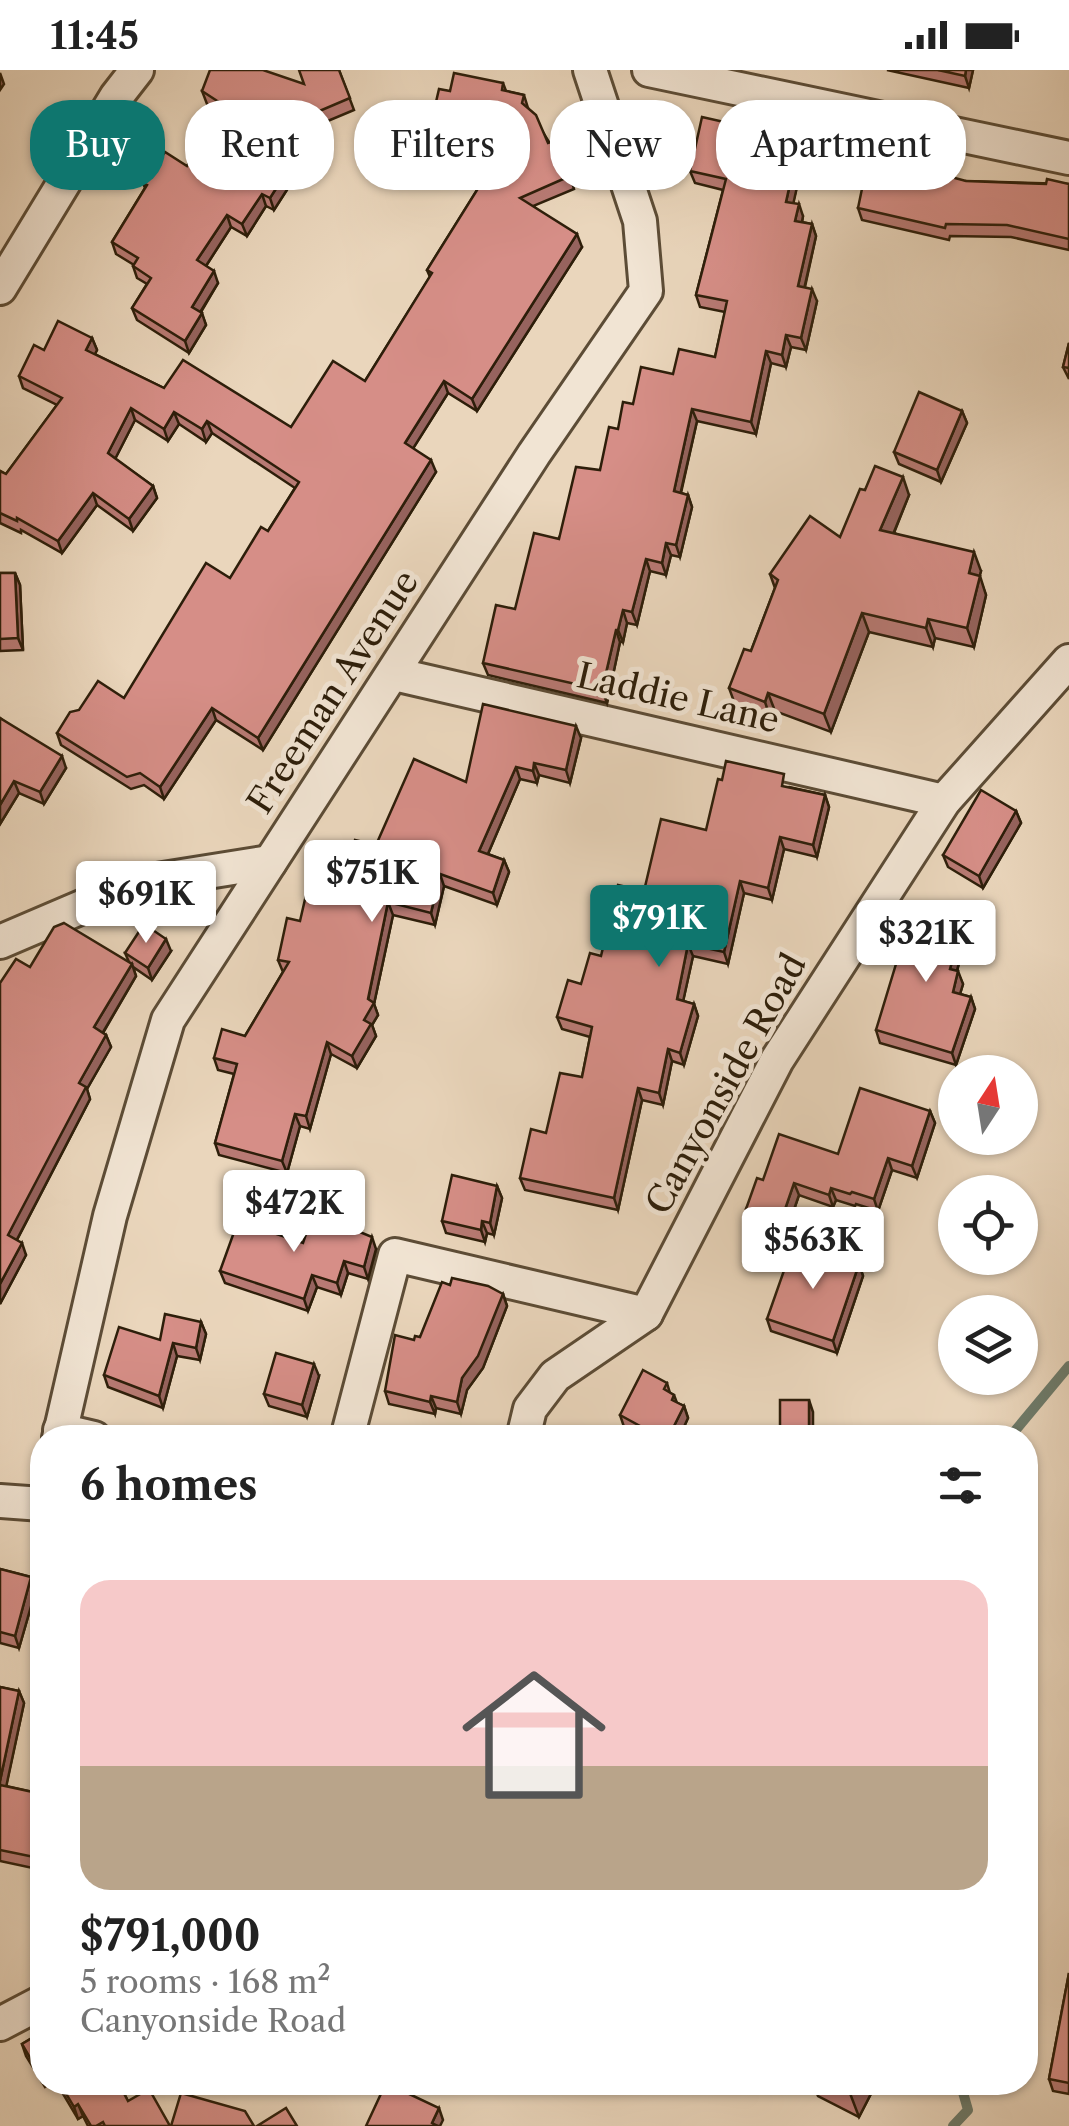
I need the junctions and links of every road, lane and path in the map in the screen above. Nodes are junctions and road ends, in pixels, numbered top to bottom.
1 (137, 70) edge
2 (590, 70) edge
3 (649, 70) edge
4 (753, 80) edge
5 (1069, 158) edge
6 (0, 288) edge
7 (1069, 661) edge
8 (394, 674) junction
9 (944, 801) junction
10 (270, 862) junction
11 (0, 942) edge
12 (646, 1314) junction
13 (61, 1425) edge
14 (351, 1425) edge
15 (527, 1425) edge
16 (0, 1501) edge
17 (30, 1503) edge
18 (30, 2008) edge
19 (0, 2024) edge

1 - 6 street
2 - 8 street, Freeman Avenue
3 - 4 street
4 - 5 street
7 - 9 street, Canyonside Road
8 - 9 street, Laddie Lane
8 - 10 street, Freeman Avenue
9 - 12 street, Canyonside Road
10 - 11 street
10 - 13 street, Freeman Avenue
12 - 14 street
12 - 15 street, Canyonside Road
16 - 17 street
18 - 19 street

